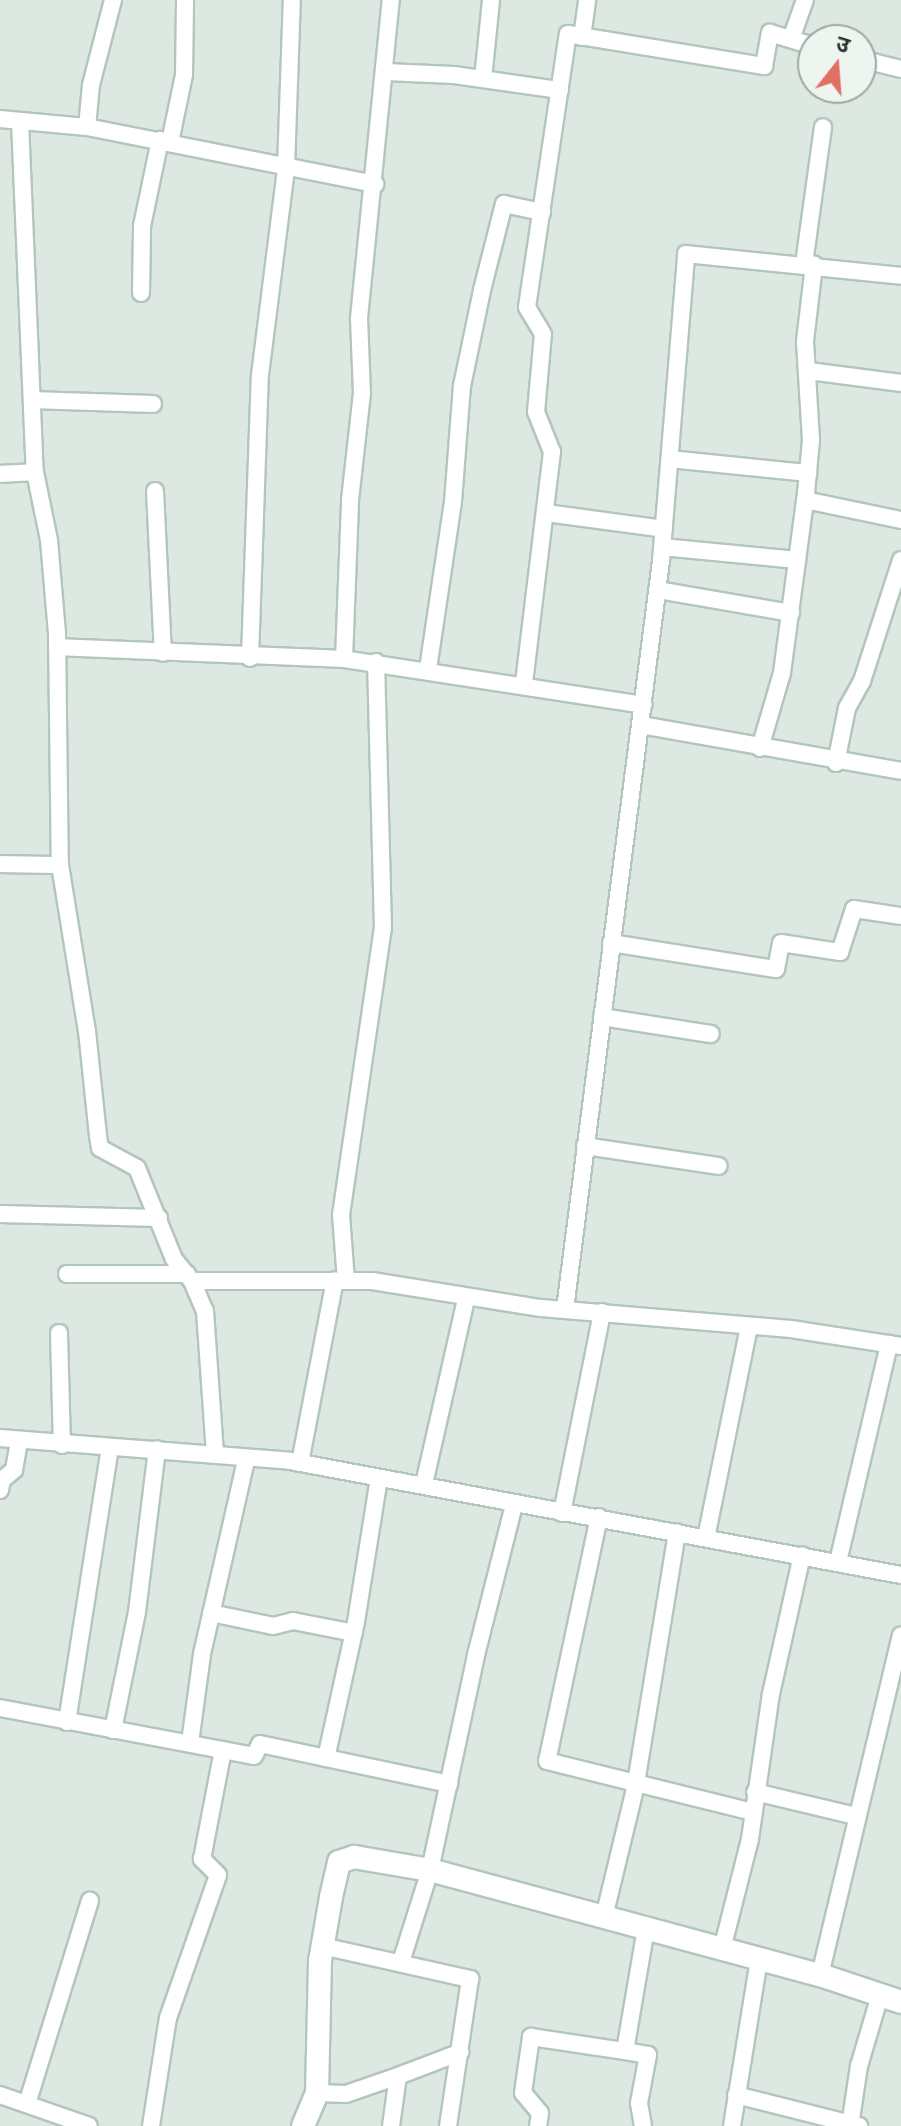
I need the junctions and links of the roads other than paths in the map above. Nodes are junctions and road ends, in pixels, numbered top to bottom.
1 (113, 0) edge
2 (185, 0) edge
3 (292, 0) edge
4 (391, 0) edge
5 (491, 0) edge
6 (587, 0) edge
7 (805, 0) edge
8 (582, 37) junction
9 (791, 39) junction
10 (797, 41) edge
11 (877, 63) edge
12 (901, 69) edge
13 (386, 72) junction
14 (483, 79) junction
15 (560, 90) junction
16 (0, 119) edge
17 (20, 121) junction
18 (87, 127) junction
19 (823, 127) dead end
20 (165, 141) junction
21 (286, 168) junction
22 (375, 184) junction
23 (542, 212) junction
24 (809, 264) junction
25 (901, 276) edge
26 (141, 293) dead end
27 (809, 371) junction
28 (901, 383) edge
29 (32, 400) junction
30 (153, 404) dead end
31 (670, 459) junction
32 (35, 472) junction
33 (808, 473) junction
34 (0, 474) edge
35 (155, 491) dead end
36 (805, 500) junction
37 (546, 513) junction
38 (901, 520) edge
39 (664, 529) junction
40 (662, 547) junction
41 (797, 560) junction
42 (901, 560) edge
43 (658, 590) junction
44 (791, 613) junction
45 (57, 647) junction
46 (163, 653) junction
47 (250, 658) junction
48 (344, 659) junction
49 (376, 662) junction
50 (428, 669) junction
51 (524, 683) junction
52 (643, 705) junction
53 (641, 725) junction
54 (760, 748) junction
55 (836, 763) junction
56 (901, 771) edge
57 (0, 864) edge
58 (60, 865) junction
59 (901, 916) edge
60 (611, 943) junction
61 (602, 1017) junction
62 (711, 1034) dead end
63 (585, 1146) junction
64 (719, 1166) dead end
65 (0, 1214) edge
66 (159, 1218) junction
67 (67, 1274) dead end
68 (189, 1278) junction
69 (340, 1280) junction
70 (466, 1299) junction
71 (565, 1309) junction
72 (602, 1312) junction
73 (749, 1326) junction
74 (59, 1333) dead end
75 (895, 1345) edge
76 (0, 1438) edge
77 (19, 1441) junction
78 (62, 1445) junction
79 (110, 1448) junction
80 (157, 1449) junction
81 (215, 1453) junction
82 (246, 1460) junction
83 (300, 1463) junction
84 (379, 1478) junction
85 (424, 1484) junction
86 (0, 1490) edge
87 (514, 1505) junction
88 (562, 1513) junction
89 (599, 1517) junction
90 (677, 1532) junction
91 (706, 1538) junction
92 (802, 1555) junction
93 (838, 1562) junction
94 (901, 1575) edge
95 (211, 1613) junction
96 (354, 1633) junction
97 (901, 1636) edge
98 (0, 1708) edge
99 (67, 1722) junction
100 (113, 1730) junction
101 (190, 1743) junction
102 (223, 1750) junction
103 (326, 1758) junction
104 (636, 1782) junction
105 (449, 1784) junction
106 (755, 1792) junction
107 (753, 1812) junction
108 (856, 1816) junction
109 (430, 1870) junction
110 (90, 1901) dead end
111 (604, 1917) junction
112 (646, 1928) junction
113 (322, 1946) junction
114 (722, 1949) junction
115 (759, 1959) junction
116 (401, 1962) junction
117 (820, 1975) junction
118 (891, 1999) edge
119 (625, 2051) junction
120 (461, 2052) junction
121 (398, 2076) junction
122 (317, 2093) junction
123 (0, 2095) edge
124 (736, 2095) junction
125 (27, 2104) junction
126 (797, 2118) edge
127 (854, 2125) edge
128 (89, 2126) edge
129 (151, 2126) edge
130 (303, 2126) edge
131 (391, 2126) edge
132 (448, 2126) edge
133 (538, 2126) edge
134 (643, 2126) edge
135 (732, 2126) edge

1 - 18 street
2 - 20 street
3 - 21 street
4 - 13 street
5 - 14 street
6 - 8 street
7 - 9 street
8 - 9 street
8 - 15 street
9 - 10 street
11 - 12 street
13 - 14 street
13 - 22 street
14 - 15 street
15 - 23 street
16 - 17 street
17 - 18 street
17 - 29 street
18 - 20 street
19 - 24 street
20 - 21 street
20 - 26 street
21 - 22 street
21 - 47 street
22 - 48 street
23 - 37 street
23 - 50 street
24 - 25 street
24 - 27 street
24 - 31 street
27 - 28 street
27 - 33 street
29 - 30 street
29 - 32 street
31 - 33 street
31 - 39 street
32 - 34 street
32 - 45 street
33 - 36 street
35 - 46 street
36 - 38 street
36 - 41 street
37 - 39 street
37 - 51 street
39 - 40 street
40 - 41 street
40 - 43 street
41 - 44 street
42 - 55 street
43 - 44 street
43 - 52 street
44 - 54 street
45 - 46 street
45 - 58 street
46 - 47 street
47 - 48 street
48 - 49 street
49 - 50 street
49 - 69 street
50 - 51 street
51 - 52 street
52 - 53 street
53 - 54 street
53 - 60 street
54 - 55 street
55 - 56 street
57 - 58 street
58 - 66 street
59 - 60 street
60 - 61 street
61 - 62 street
61 - 63 street
63 - 64 street
63 - 71 street
65 - 66 street
66 - 68 street
67 - 68 street
68 - 69 street
68 - 81 street
69 - 70 street
69 - 83 street
70 - 71 street
70 - 85 street
71 - 72 street
72 - 73 street
72 - 88 street
73 - 75 street
73 - 91 street
74 - 78 street
75 - 93 street
76 - 77 street
77 - 78 street
77 - 86 street
78 - 79 street
79 - 80 street
79 - 99 street
80 - 81 street
80 - 100 street
81 - 82 street
82 - 83 street
82 - 95 street
83 - 84 street
84 - 85 street
84 - 96 street
85 - 87 street
87 - 88 street
87 - 105 street
88 - 89 street
89 - 90 street
89 - 104 street
90 - 91 street
90 - 104 street
91 - 92 street
92 - 93 street
92 - 106 street
93 - 94 street
95 - 96 street
95 - 101 street
96 - 103 street
97 - 108 street
98 - 99 street
99 - 100 street
100 - 101 street
101 - 102 street
102 - 103 street
102 - 129 street
103 - 105 street
104 - 107 street
104 - 111 street
105 - 109 street
106 - 107 street
106 - 108 street
107 - 114 street
108 - 117 street
109 - 111 street
109 - 113 street
109 - 116 street
110 - 125 street
111 - 112 street
112 - 114 street
112 - 119 street
113 - 116 street
113 - 122 street
114 - 115 street
115 - 117 street
115 - 124 street
116 - 120 street
117 - 118 street
118 - 127 street
119 - 133 street
119 - 134 street
120 - 121 street
120 - 132 street
121 - 122 street
121 - 131 street
122 - 130 street
123 - 125 street
124 - 126 street
124 - 135 street
125 - 128 street
126 - 127 street

